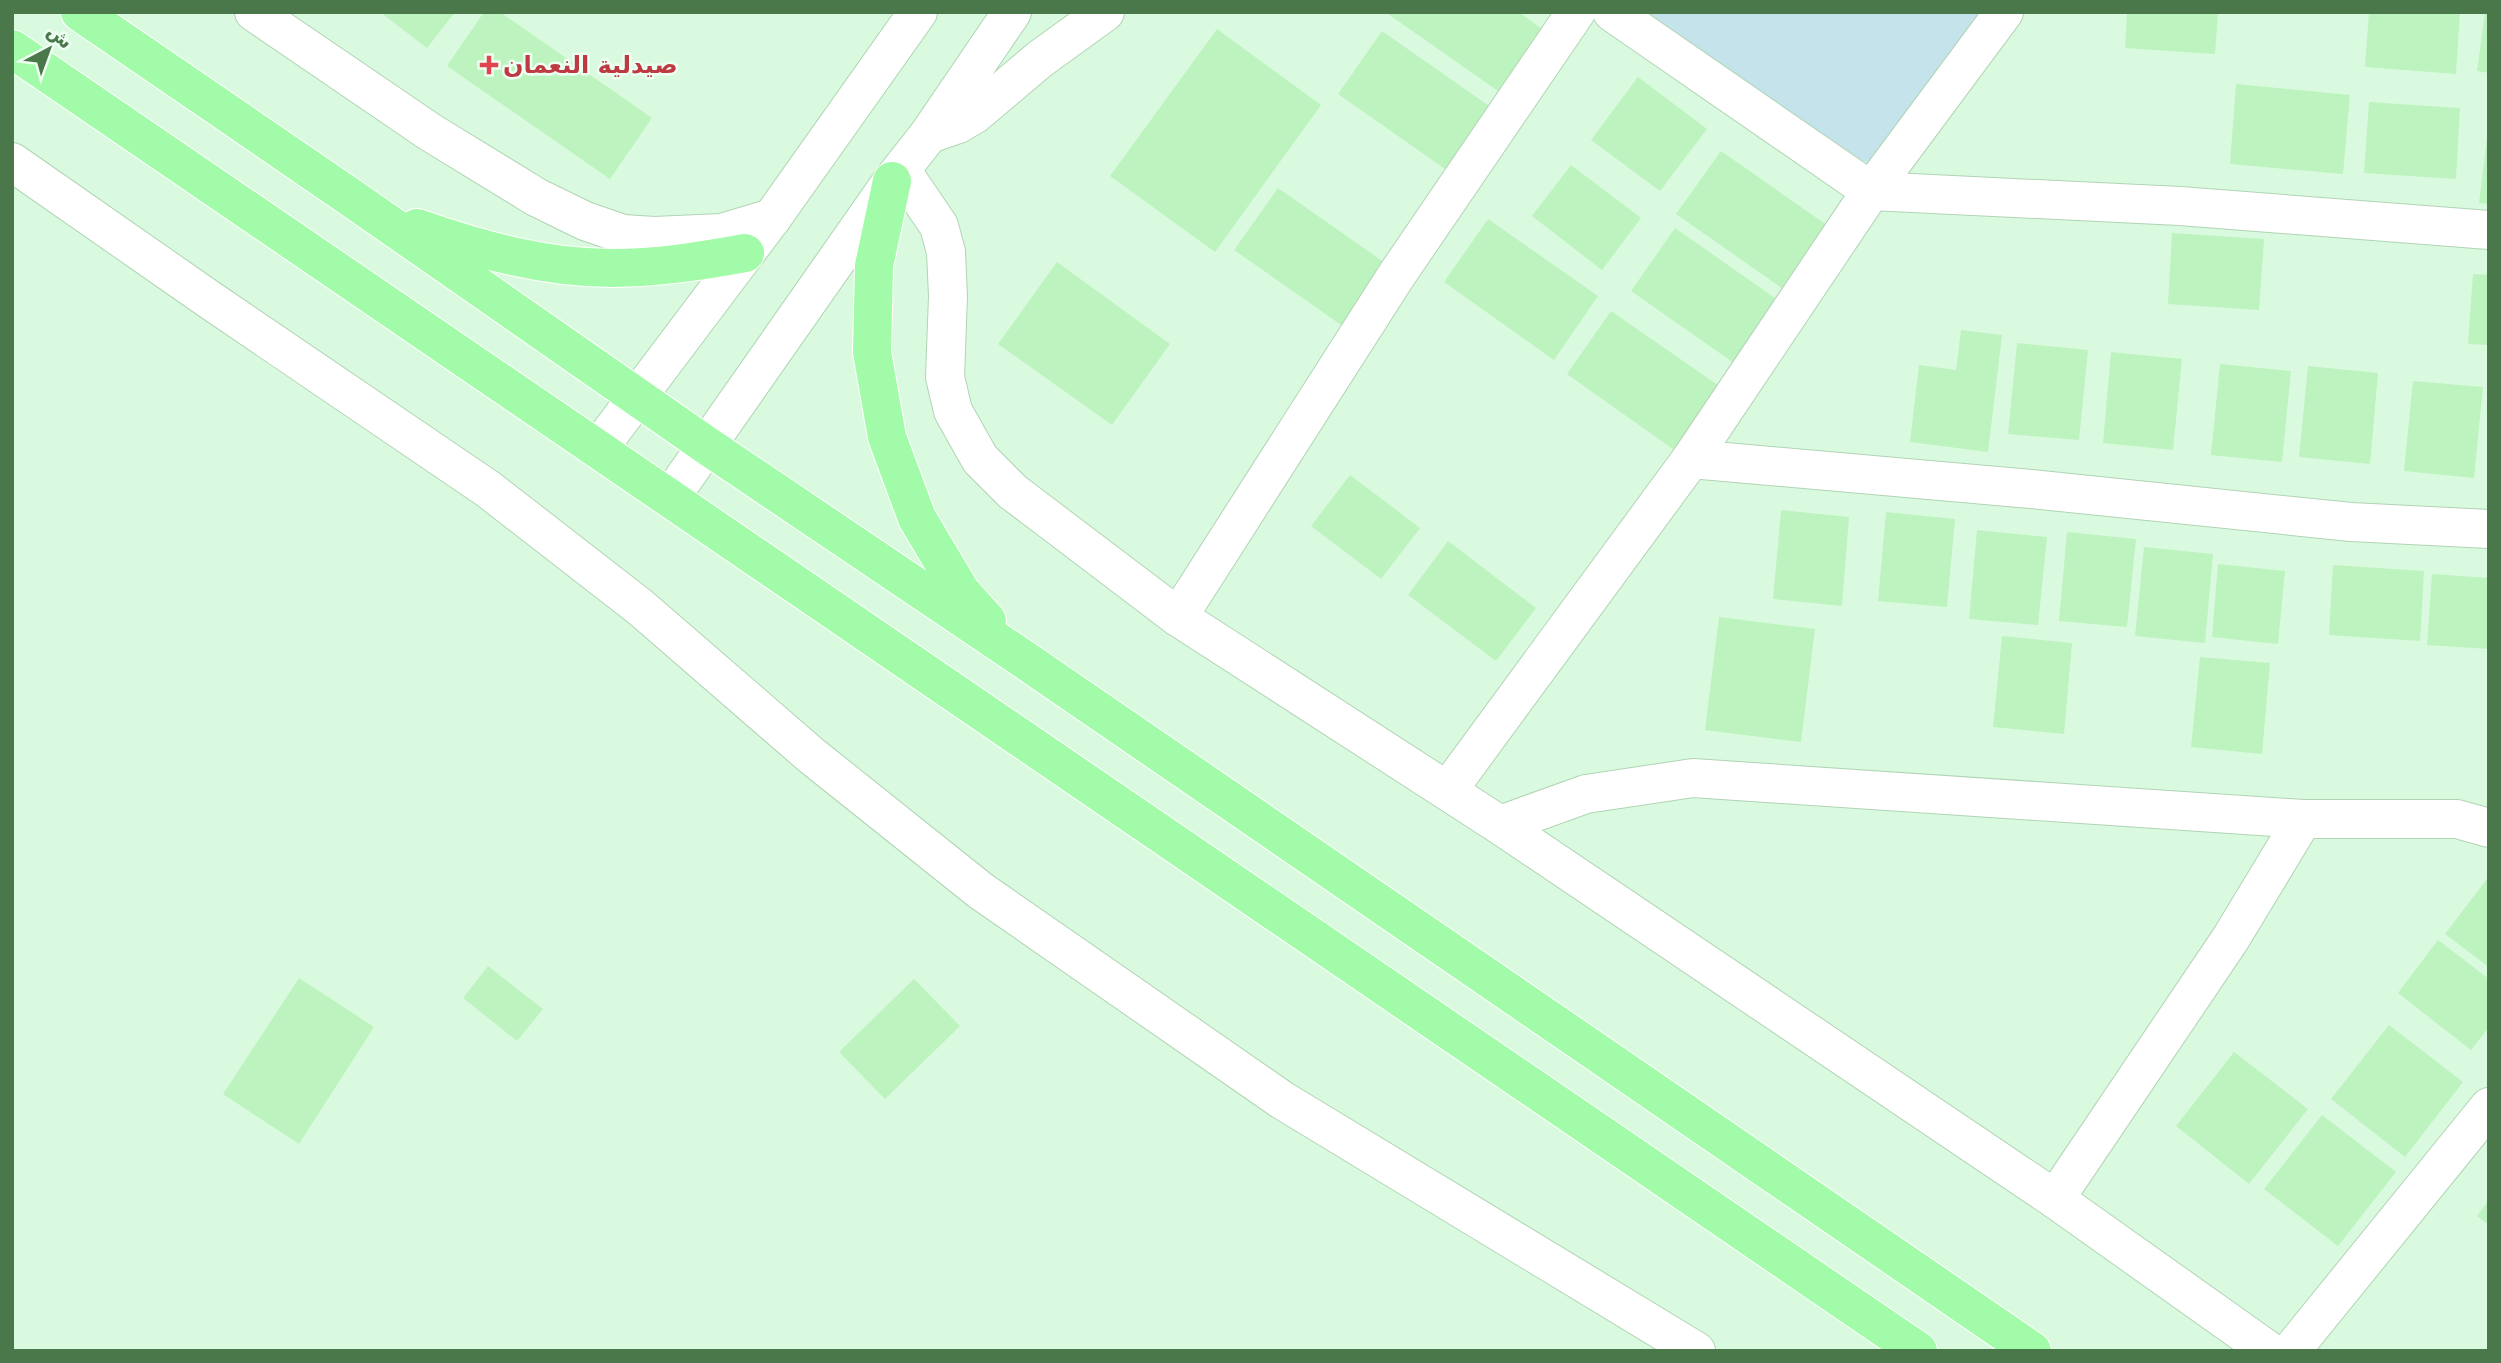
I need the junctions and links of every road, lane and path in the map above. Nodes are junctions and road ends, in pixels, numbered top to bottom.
1 (80, 12) edge
2 (254, 12) edge
3 (918, 12) edge
4 (1012, 12) edge
5 (1105, 12) edge
6 (1576, 12) edge
7 (1612, 12) edge
8 (2004, 12) edge
9 (12, 49) edge
10 (929, 134) junction
11 (12, 162) edge
12 (896, 176) junction
13 (1871, 191) junction
14 (350, 197) junction
15 (772, 218) junction
16 (2489, 230) edge
17 (745, 253) junction
18 (638, 397) junction
19 (706, 445) junction
20 (598, 449) junction
21 (1691, 459) junction
22 (670, 498) junction
23 (2489, 529) edge
24 (1178, 617) junction
25 (1019, 656) junction
26 (1448, 790) junction
27 (2303, 819) junction
28 (1500, 825) junction
29 (2489, 828) edge
30 (2489, 1107) edge
31 (2055, 1199) junction
32 (1696, 1351) edge
33 (1918, 1351) edge
34 (2032, 1351) edge
35 (2269, 1351) edge
36 (2291, 1351) edge

1 - 14 highway
2 - 15 street
3 - 15 street
4 - 10 street
5 - 10 street
6 - 24 street
7 - 13 street
8 - 13 street
9 - 20 highway
10 - 12 street
11 - 32 street
12 - 19 street
12 - 24 street
12 - 25 highway
13 - 16 street
13 - 21 street
14 - 17 highway
14 - 18 highway
15 - 17 street
17 - 18 street
18 - 19 highway
18 - 20 street
19 - 22 street
19 - 25 highway
20 - 22 highway
21 - 23 street
21 - 26 street
22 - 33 highway
24 - 26 street
25 - 34 highway
26 - 28 street
27 - 28 street
27 - 29 street
27 - 31 street
28 - 31 street
30 - 36 street
31 - 35 street

